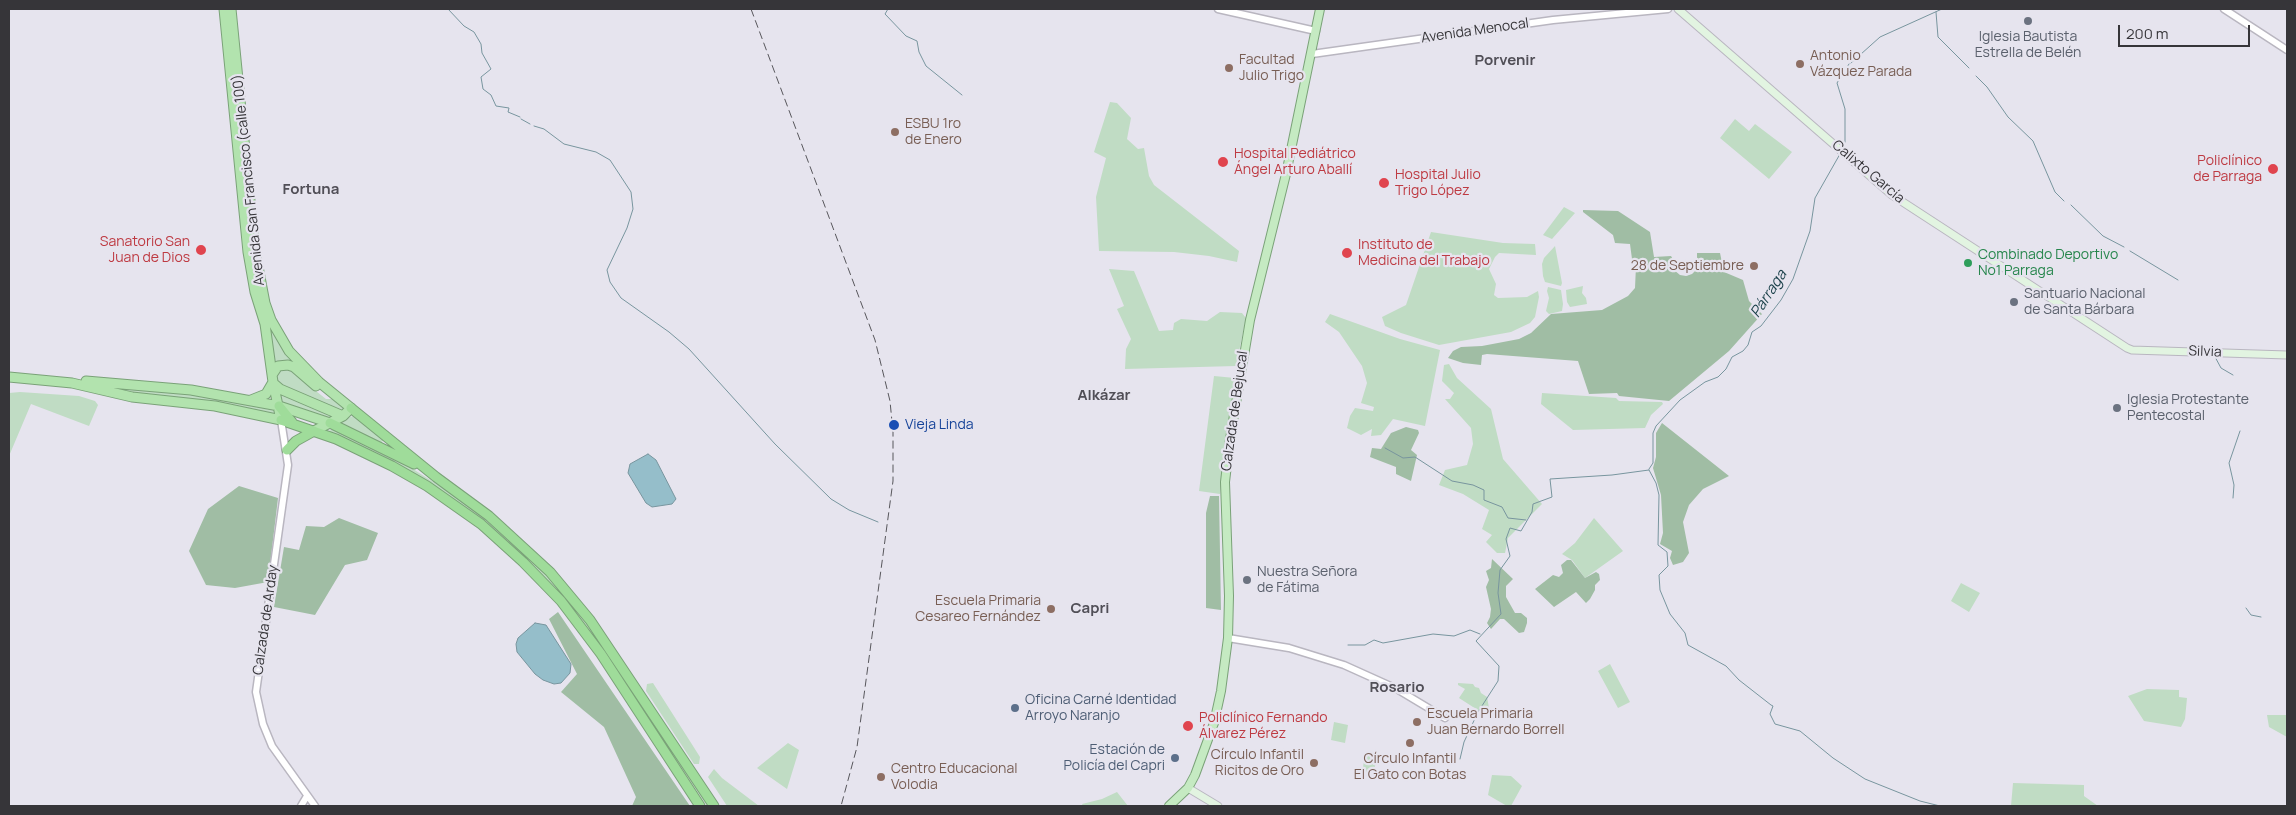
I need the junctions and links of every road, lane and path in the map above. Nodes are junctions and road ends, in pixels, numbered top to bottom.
1 (224, 9) edge
2 (231, 9) edge
3 (1218, 9) edge
4 (1320, 9) edge
5 (1668, 9) edge
6 (1678, 9) edge
7 (2224, 9) edge
8 (1316, 31) junction
9 (2287, 50) edge
10 (1312, 54) junction
11 (2124, 346) joint
12 (2287, 355) edge
13 (9, 377) edge
14 (272, 379) junction
15 (49, 380) junction
16 (113, 383) junction
17 (108, 392) junction
18 (336, 396) junction
19 (250, 400) junction
20 (279, 406) junction
21 (351, 408) junction
22 (343, 416) junction
23 (281, 420) junction
24 (330, 423) junction
25 (299, 426) junction
26 (314, 431) junction
27 (287, 450) junction
28 (436, 477) junction
29 (1228, 638) junction
30 (1445, 718) dead end
31 (1188, 788) junction
32 (307, 796) junction
33 (301, 806) edge
34 (315, 806) edge
35 (700, 806) edge
36 (714, 806) edge
37 (1169, 806) edge
38 (1218, 806) edge

1 - 14 highway, Avenida San Francisco (calle 100)
2 - 18 highway, Avenida San Francisco (calle 100)
3 - 8 street
4 - 8 main road, Calzada de Bejucal
5 - 10 street, Avenida Menocal
6 - 11 main road, Calixto García
7 - 9 street
8 - 10 main road, Calzada de Bejucal
10 - 29 main road, Calzada de Bejucal
11 - 12 main road, Silvia
13 - 15 highway
14 - 18 highway
14 - 19 highway
14 - 20 highway, Avenida San Francisco (calle 100)
14 - 22 highway
15 - 16 highway
15 - 17 highway
16 - 17 highway
16 - 19 highway
17 - 23 highway
18 - 21 highway, Avenida San Francisco (calle 100)
19 - 20 highway
20 - 23 highway, Avenida San Francisco (calle 100)
20 - 24 highway
20 - 25 highway
21 - 22 highway
21 - 28 highway
22 - 24 highway
23 - 25 highway
23 - 27 street, Calzada de Arday
24 - 26 highway
24 - 28 highway
25 - 26 highway
26 - 27 highway
26 - 35 highway
27 - 32 street, Calzada de Arday
28 - 36 highway
29 - 30 street
29 - 31 main road, Calzada de Bejucal
31 - 37 main road, Calzada de Bejucal
31 - 38 main road
32 - 33 street
32 - 34 street, Calzada de Arday

